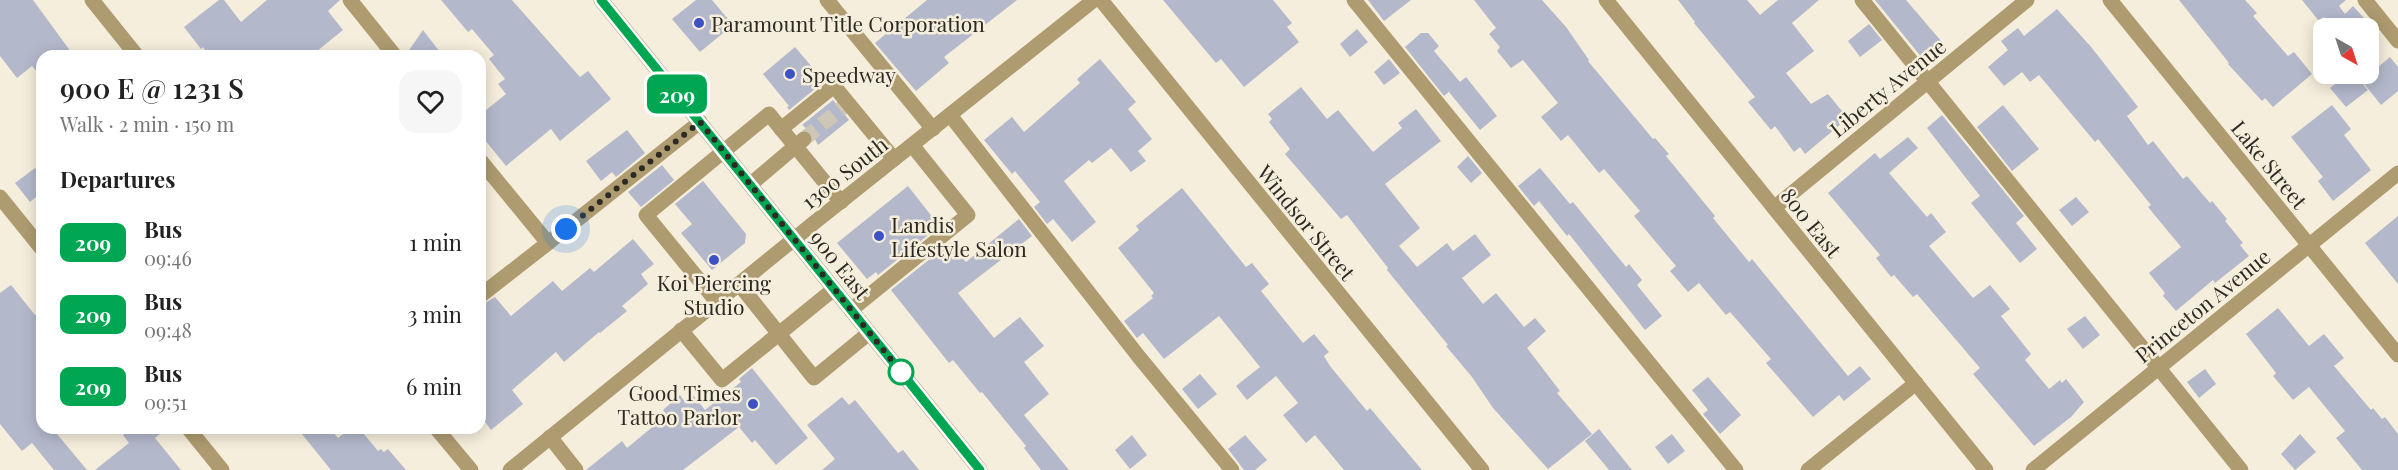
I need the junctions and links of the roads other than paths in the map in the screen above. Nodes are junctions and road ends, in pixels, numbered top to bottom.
1 (92, 0) edge
2 (350, 0) edge
3 (601, 0) edge
4 (827, 0) edge
5 (1094, 0) edge
6 (1101, 0) edge
7 (1354, 0) edge
8 (1606, 0) edge
9 (1862, 0) edge
10 (2027, 0) edge
11 (2110, 0) edge
12 (2365, 0) edge
13 (2398, 41) edge
14 (132, 50) edge
15 (390, 50) edge
16 (1927, 82) junction
17 (950, 115) junction
18 (700, 122) junction
19 (781, 129) junction
20 (933, 129) junction
21 (800, 143) junction
22 (912, 145) junction
23 (724, 151) junction
24 (894, 159) junction
25 (486, 167) edge
26 (2398, 173) edge
27 (751, 184) junction
28 (0, 197) edge
29 (840, 202) junction
30 (1774, 207) junction
31 (794, 239) junction
32 (36, 242) edge
33 (548, 243) junction
34 (2309, 246) junction
35 (739, 284) junction
36 (834, 289) junction
37 (486, 291) edge
38 (717, 302) junction
39 (850, 310) junction
40 (681, 330) junction
41 (778, 333) junction
42 (869, 333) junction
43 (2398, 355) edge
44 (2159, 367) junction
45 (1916, 383) junction
46 (193, 434) edge
47 (441, 434) edge
48 (549, 437) junction
49 (222, 470) edge
50 (471, 470) edge
51 (510, 470) edge
52 (576, 470) edge
53 (980, 470) edge
54 (1233, 470) edge
55 (1482, 470) edge
56 (1736, 470) edge
57 (1808, 470) edge
58 (1986, 470) edge
59 (2033, 470) edge
60 (2241, 470) edge

1 - 14 street
2 - 15 street
3 - 18 street, 900 East
4 - 20 street
5 - 17 street, 1300 South
6 - 55 street, Windsor Street
7 - 56 street
8 - 30 street, 800 East
9 - 16 street
10 - 16 street, Liberty Avenue
11 - 34 street, Lake Street
12 - 13 street
16 - 30 street, Liberty Avenue
16 - 44 street
17 - 20 street, 1300 South
17 - 54 street
18 - 23 street, 900 East
18 - 33 street
19 - 21 street
19 - 23 street
19 - 24 street
20 - 22 street, 1300 South
21 - 27 street
21 - 29 street
22 - 24 street, 1300 South
22 - 39 street
23 - 27 street, 900 East
23 - 38 street
24 - 29 street, 1300 South
25 - 33 street
26 - 34 street, Princeton Avenue
27 - 31 street, 900 East
28 - 32 street
29 - 31 street, 1300 South
30 - 45 street, 800 East
31 - 35 street, 1300 South
31 - 36 street, 900 East
33 - 37 street
34 - 43 street, Lake Street
34 - 44 street, Princeton Avenue
35 - 38 street, 1300 South
35 - 41 street
36 - 39 street, 900 East
36 - 41 street
38 - 40 street, 1300 South
39 - 42 street, 900 East
40 - 41 street
40 - 48 street, 1300 South
41 - 42 street
42 - 53 street, 900 East
44 - 59 street, Princeton Avenue
44 - 60 street
45 - 57 street
45 - 58 street, 800 East
46 - 49 street
47 - 50 street
48 - 51 street, 1300 South
48 - 52 street

